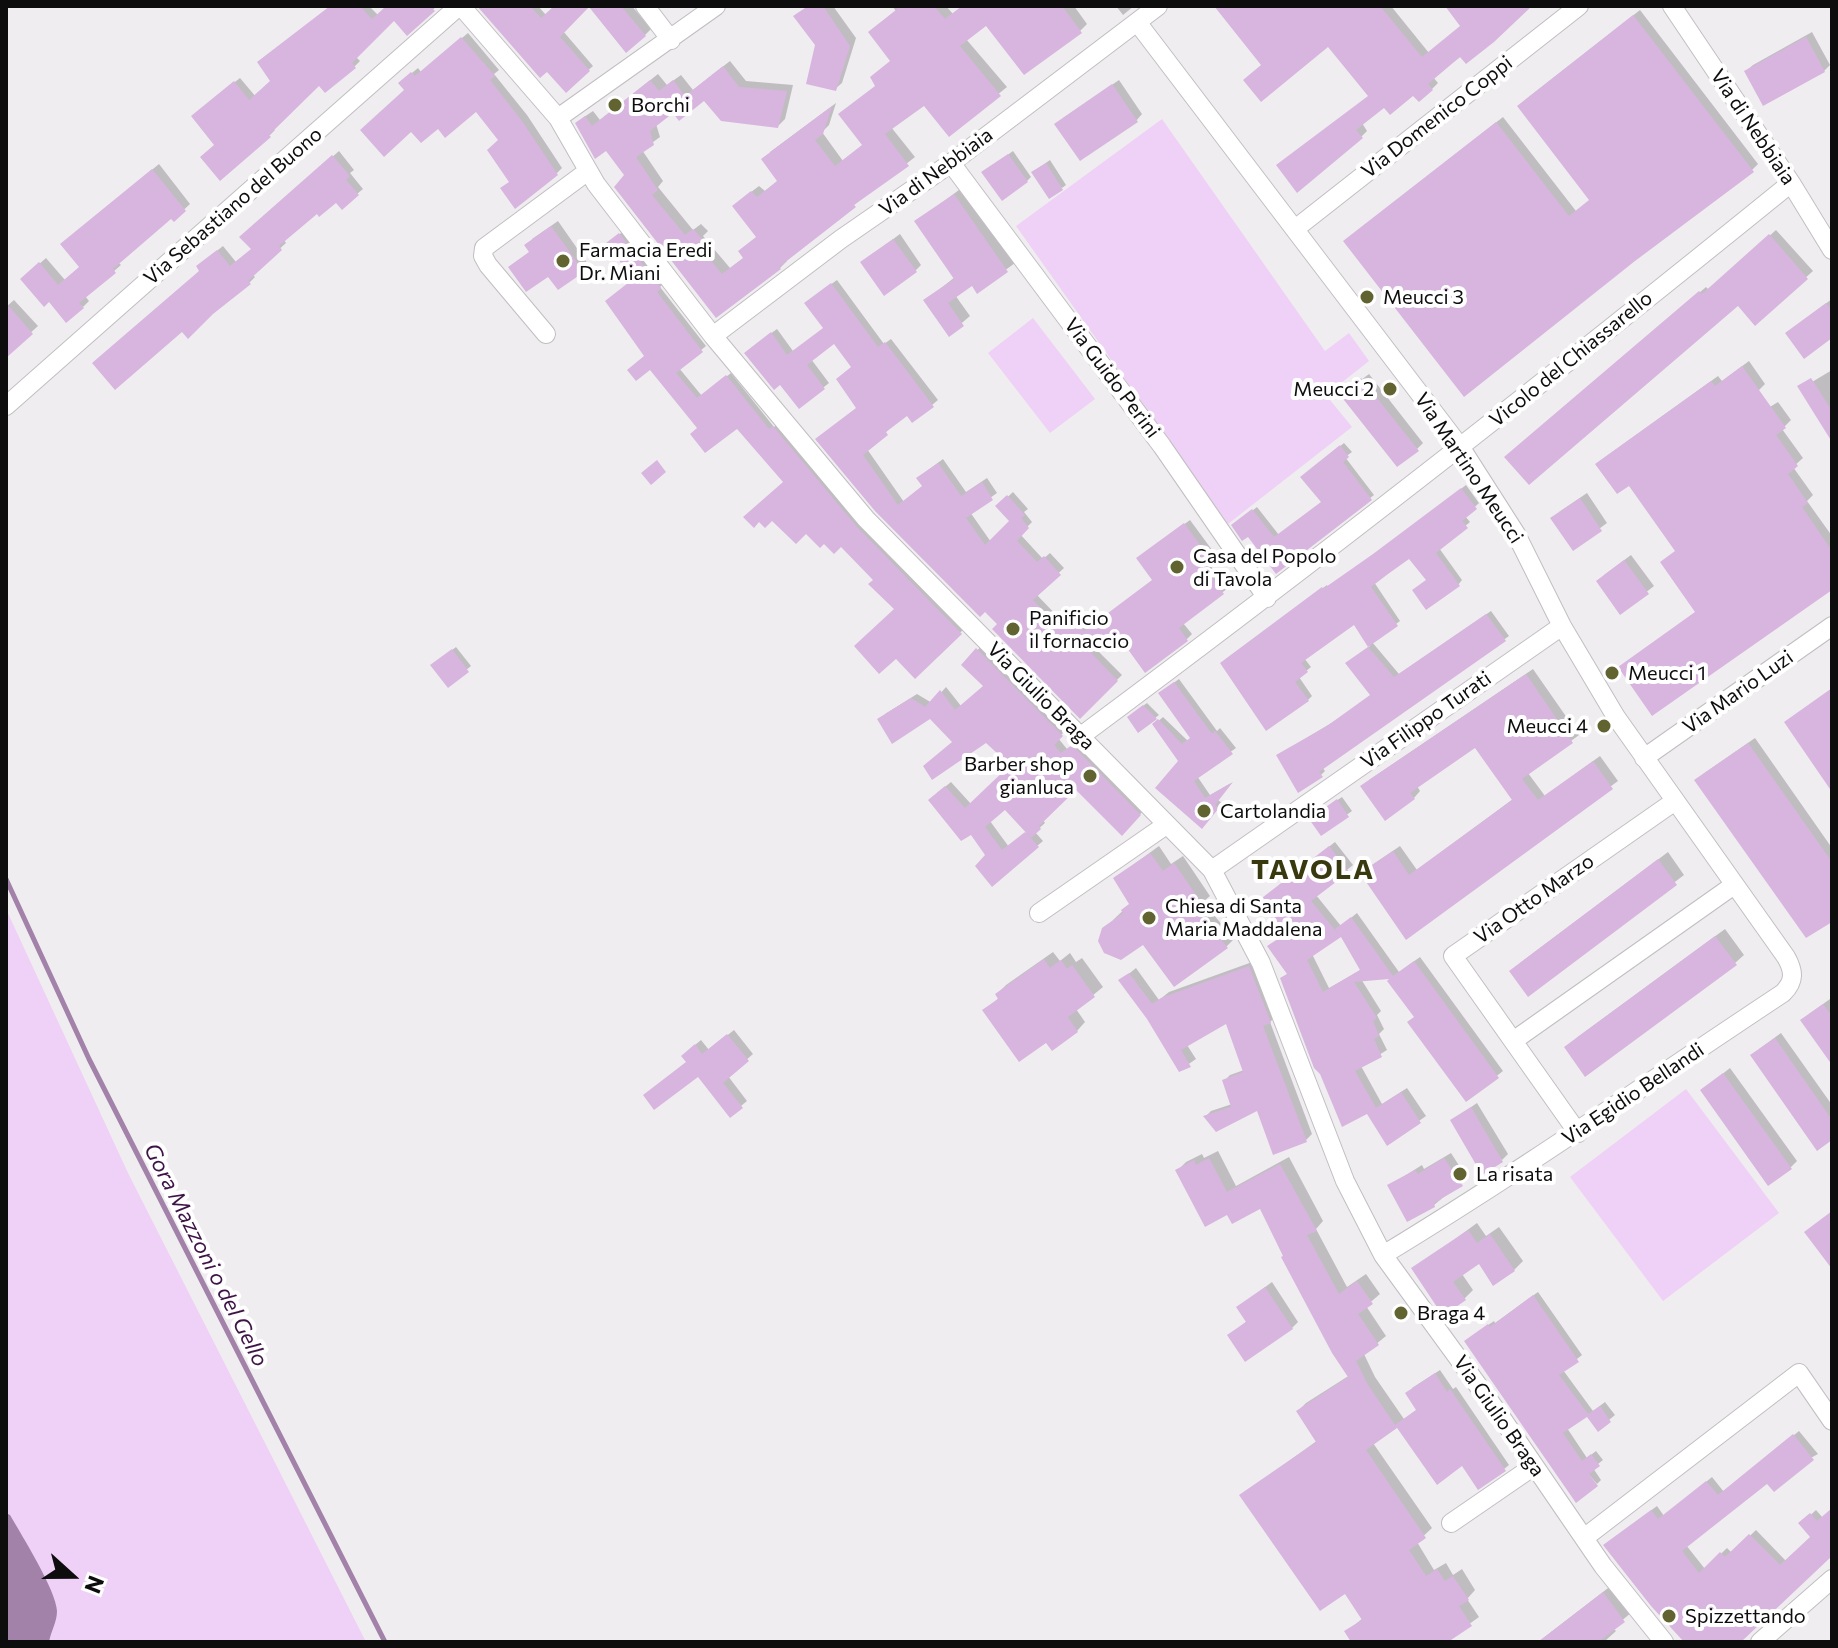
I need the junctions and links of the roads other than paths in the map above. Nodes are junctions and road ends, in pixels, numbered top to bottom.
1 (460, 6) edge
2 (645, 6) edge
3 (716, 6) edge
4 (1158, 6) edge
5 (1579, 6) edge
6 (1672, 6) edge
7 (1137, 22) junction
8 (671, 40) junction
9 (558, 118) junction
10 (951, 163) junction
11 (588, 171) junction
12 (1791, 183) junction
13 (1295, 229) junction
14 (1832, 250) edge
15 (546, 334) dead end
16 (713, 336) junction
17 (6, 406) edge
18 (1461, 448) junction
19 (1267, 598) junction
20 (1562, 626) junction
21 (1832, 626) edge
22 (1081, 736) junction
23 (1644, 758) junction
24 (1675, 801) junction
25 (1166, 825) junction
26 (1212, 870) junction
27 (1734, 885) junction
28 (1039, 913) dead end
29 (1793, 976) joint
30 (1513, 1041) junction
31 (1578, 1133) junction
32 (1383, 1255) junction
33 (1832, 1421) edge
34 (1534, 1466) junction
35 (1451, 1523) dead end
36 (1584, 1538) junction
37 (1832, 1579) edge
38 (1664, 1642) edge
39 (1760, 1642) edge

1 - 9 street, Via Giulio Braga
1 - 17 street, Via Sebastiano del Buono
2 - 8 street
3 - 8 street
4 - 7 street, Via di Nebbiaia
5 - 13 street, Via Domenico Coppi
6 - 12 street, Via di Nebbiaia
7 - 10 street, Via di Nebbiaia
7 - 13 street, Via Martino Meucci
8 - 9 street
9 - 11 street, Via Giulio Braga
10 - 16 street, Via di Nebbiaia
10 - 19 street, Via Guido Perini
11 - 15 street
11 - 16 street, Via Giulio Braga
12 - 14 street, Via di Nebbiaia
12 - 18 street, Vicolo del Chiassarello
13 - 18 street, Via Martino Meucci
16 - 22 street, Via Giulio Braga
18 - 19 street, Vicolo del Chiassarello
18 - 20 street, Via Martino Meucci
19 - 22 street, Vicolo del Chiassarello
20 - 23 street, Via Martino Meucci
20 - 26 street, Via Filippo Turati
21 - 23 street, Via Mario Luzi
22 - 25 street, Via Giulio Braga
23 - 24 street, Via Martino Meucci
24 - 27 street, Via Martino Meucci
24 - 30 street, Via Otto Marzo
25 - 26 street, Via Giulio Braga
25 - 28 street
26 - 32 street, Via Giulio Braga
27 - 29 street, Via Martino Meucci
27 - 30 street
29 - 31 street, Via Egidio Bellandi
30 - 31 street, Via Otto Marzo
31 - 32 street, Via Egidio Bellandi
32 - 34 street, Via Giulio Braga
33 - 36 street
34 - 35 street
34 - 36 street, Via Giulio Braga
36 - 38 street, Via Giulio Braga
37 - 39 street

